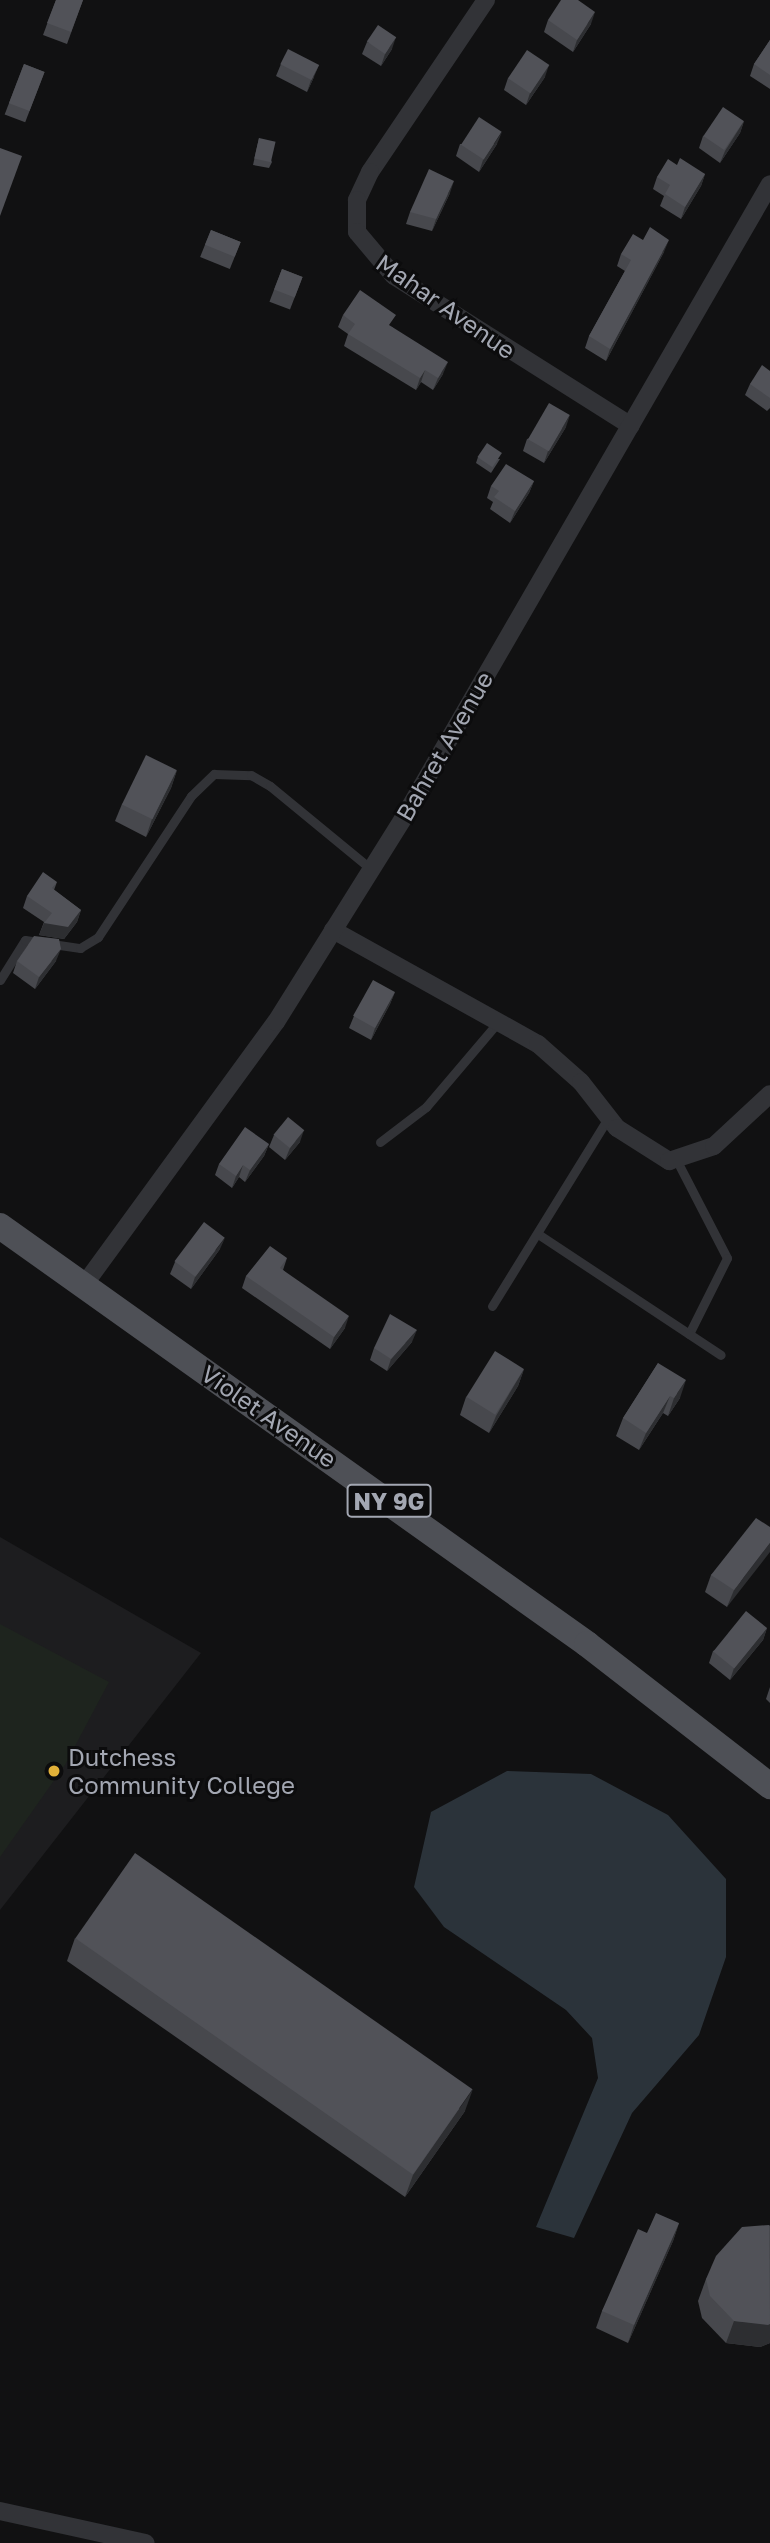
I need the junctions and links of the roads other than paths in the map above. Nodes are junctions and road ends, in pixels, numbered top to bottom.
1 (486, 0) edge
2 (770, 184) edge
3 (631, 426) junction
4 (371, 869) junction
5 (333, 930) junction
6 (0, 980) edge
7 (498, 1022) junction
8 (770, 1094) edge
9 (608, 1118) junction
10 (380, 1142) dead end
11 (677, 1161) junction
12 (538, 1234) junction
13 (3, 1235) edge
14 (84, 1285) junction
15 (492, 1306) dead end
16 (689, 1334) junction
17 (721, 1355) dead end
18 (770, 1786) edge
19 (0, 2511) edge
20 (146, 2543) edge

1 - 3 street, Mahar Avenue
2 - 3 street, Bahret Avenue
3 - 4 street, Bahret Avenue
4 - 5 street, Bahret Avenue
4 - 6 lane
5 - 7 street
5 - 14 street, Bahret Avenue
7 - 9 street
7 - 10 lane
8 - 11 street
9 - 11 street
9 - 12 lane
11 - 16 lane
12 - 15 lane
12 - 16 lane
13 - 14 main road, Violet Avenue / NY 9G
14 - 18 main road, Violet Avenue / NY 9G
16 - 17 lane
19 - 20 street

